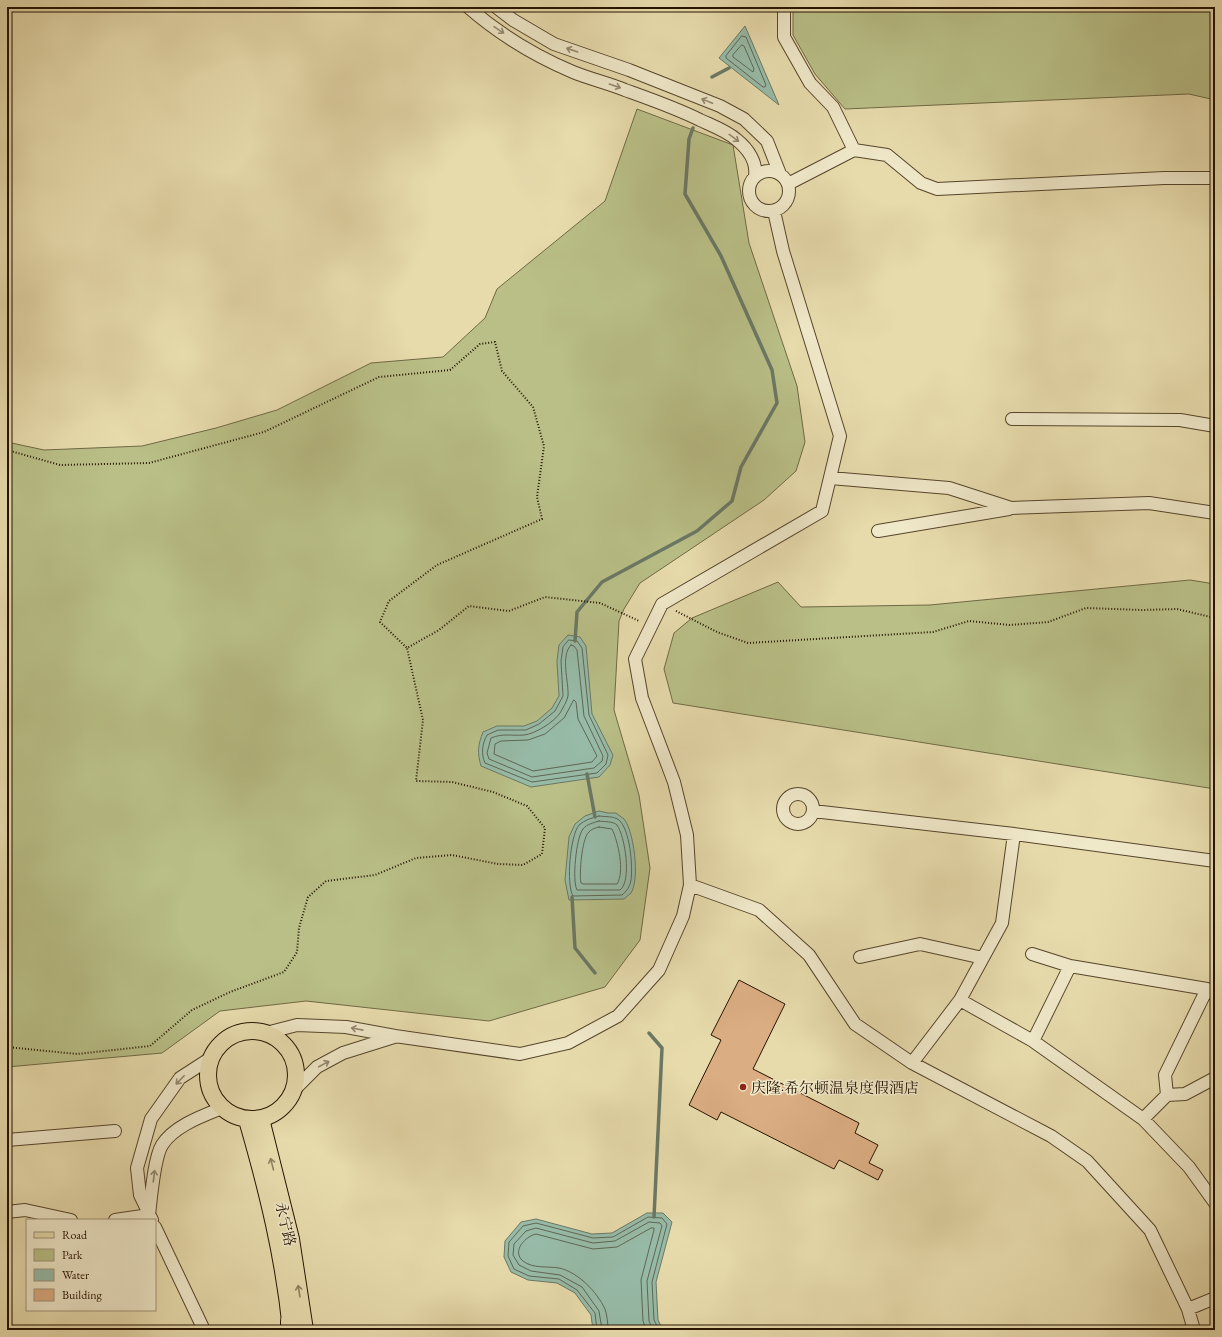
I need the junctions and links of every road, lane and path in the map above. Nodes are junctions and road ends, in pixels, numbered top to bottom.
1 (468, 7) edge
2 (496, 7) edge
3 (784, 7) edge
4 (854, 150) junction
5 (780, 174) junction
6 (755, 176) junction
7 (1215, 178) edge
8 (788, 184) junction
9 (774, 211) junction
10 (1012, 419) dead end
11 (1215, 426) edge
12 (7, 450) edge
13 (830, 478) junction
14 (1011, 508) junction
15 (1215, 513) edge
16 (878, 531) dead end
17 (662, 604) junction
18 (1215, 618) edge
19 (651, 627) junction
20 (407, 648) junction
21 (813, 811) dead end
22 (1014, 834) junction
23 (1215, 861) edge
24 (690, 886) junction
25 (1032, 954) dead end
26 (860, 957) dead end
27 (983, 958) junction
28 (1070, 966) junction
29 (1211, 992) edge
30 (960, 1000) junction
31 (266, 1033) junction
32 (395, 1036) junction
33 (1033, 1041) junction
34 (7, 1047) edge
35 (211, 1058) junction
36 (912, 1063) junction
37 (1215, 1078) edge
38 (294, 1089) junction
39 (1167, 1095) junction
40 (222, 1108) junction
41 (254, 1119) junction
42 (1143, 1119) junction
43 (115, 1131) dead end
44 (7, 1140) edge
45 (1215, 1203) edge
46 (7, 1212) edge
47 (150, 1217) edge
48 (66, 1219) edge
49 (127, 1219) edge
50 (156, 1229) edge
51 (1215, 1298) edge
52 (1188, 1309) junction
53 (294, 1328) edge
54 (204, 1330) edge
55 (1194, 1330) edge

1 -> 6 street
5 -> 2 street
3 - 4 street
4 - 7 street
4 - 8 street
5 - 6 street
5 - 8 street
6 - 9 street
8 - 9 street
9 - 13 street
10 - 11 street
12 - 20 path
13 - 14 street
13 - 17 street
14 - 15 street
14 - 16 street
17 - 18 path
17 - 19 street
19 - 20 path
19 - 24 street
20 - 34 path
21 - 22 street
22 - 23 street
22 - 27 street
24 - 32 street
24 - 36 street
25 - 28 street
26 - 27 street
27 - 30 street
28 - 29 street
28 - 33 street
29 - 39 street
30 - 33 street
30 - 36 street
32 -> 31 street
31 - 35 main road
31 - 38 main road
38 -> 32 street
33 - 42 street
35 - 40 main road
35 -> 47 street
36 - 52 street
37 - 39 street
38 - 41 main road
39 - 42 street
40 - 41 main road
47 -> 40 street
41 - 53 main road, 永宁路
42 - 45 street
43 - 44 street
46 - 48 street
47 - 49 street
50 - 54 street
51 - 52 street
52 - 55 street

